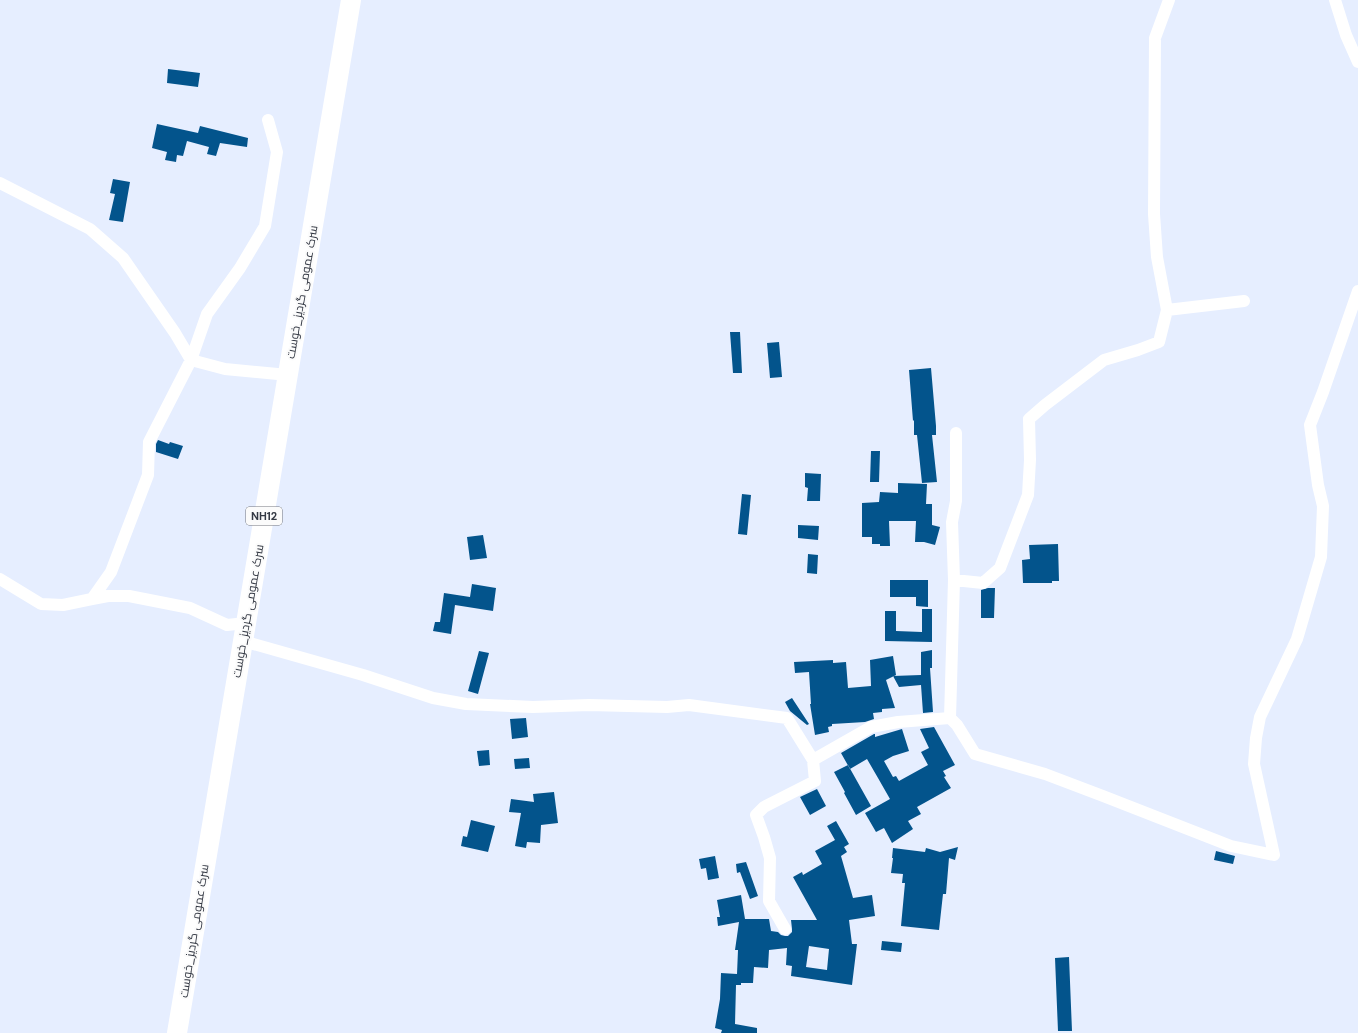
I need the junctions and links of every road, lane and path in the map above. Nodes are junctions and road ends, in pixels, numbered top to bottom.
1 (351, 0) edge
2 (1169, 0) edge
3 (1335, 0) edge
4 (1358, 62) edge
5 (268, 120) dead end
6 (0, 183) edge
7 (1358, 291) edge
8 (1244, 301) dead end
9 (1167, 310) junction
10 (191, 360) junction
11 (288, 375) junction
12 (956, 433) dead end
13 (0, 579) edge
14 (954, 580) junction
15 (92, 598) junction
16 (244, 632) junction
17 (950, 718) junction
18 (812, 760) junction
19 (785, 929) dead end
20 (177, 1033) edge

1 - 11 highway, سرک عمومی گردیز_خوست / NH12
2 - 9 street
3 - 4 street
5 - 10 street
6 - 10 street
7 - 17 street
8 - 9 street
9 - 14 street
10 - 11 street
10 - 15 street
11 - 16 highway, سرک عمومی گردیز_خوست / NH12
12 - 14 street
13 - 15 street
14 - 17 street
15 - 16 street
16 - 18 street
16 - 20 highway, سرک عمومی گردیز_خوست / NH12
17 - 18 street
18 - 19 street

